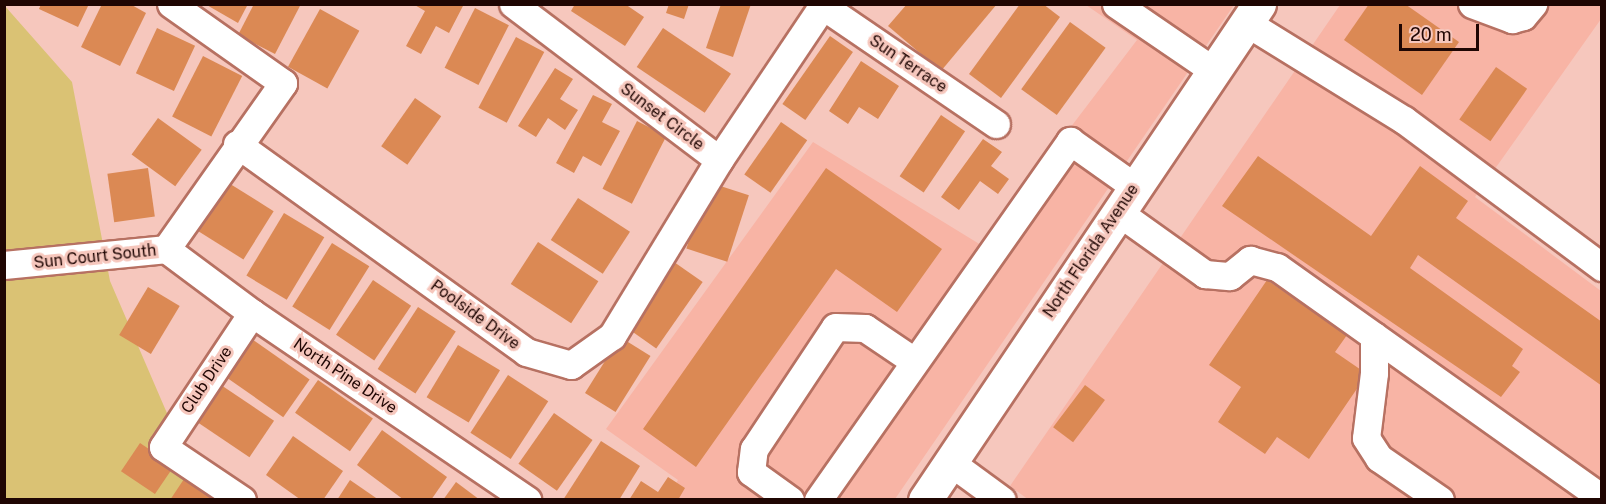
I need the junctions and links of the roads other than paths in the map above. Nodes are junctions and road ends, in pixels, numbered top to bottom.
1 (171, 4) edge
2 (513, 4) edge
3 (1116, 4) edge
4 (1472, 4) edge
5 (1533, 4) edge
6 (822, 5) edge
7 (1253, 14) edge
8 (1214, 71) junction
9 (996, 124) dead end
10 (237, 144) junction
11 (719, 160) junction
12 (1126, 199) junction
13 (166, 249) junction
14 (4, 265) edge
15 (1602, 267) edge
16 (252, 313) junction
17 (1374, 336) junction
18 (914, 361) junction
19 (950, 462) junction
20 (1602, 498) edge
21 (242, 500) edge
22 (527, 500) edge
23 (790, 500) edge
24 (818, 500) edge
25 (925, 500) edge
26 (1002, 500) edge
27 (1440, 500) edge

1 - 10 street, Sun Court South
2 - 11 street, Sunset Circle
3 - 8 street
4 - 5 street
6 - 9 street, Sun Terrace
6 - 11 street, Sunset Circle
7 - 8 main road, North Florida Avenue
7 - 15 street
8 - 12 main road, North Florida Avenue
10 - 11 street, Poolside Drive
10 - 13 street, Sun Court South
12 - 17 street
12 - 18 street
12 - 19 main road, North Florida Avenue
13 - 14 street, Sun Court South
13 - 16 street, North Pine Drive
16 - 21 street, Club Drive
16 - 22 street, North Pine Drive
17 - 20 street
17 - 27 street
18 - 23 street
18 - 24 street
19 - 25 main road, North Florida Avenue
19 - 26 street

